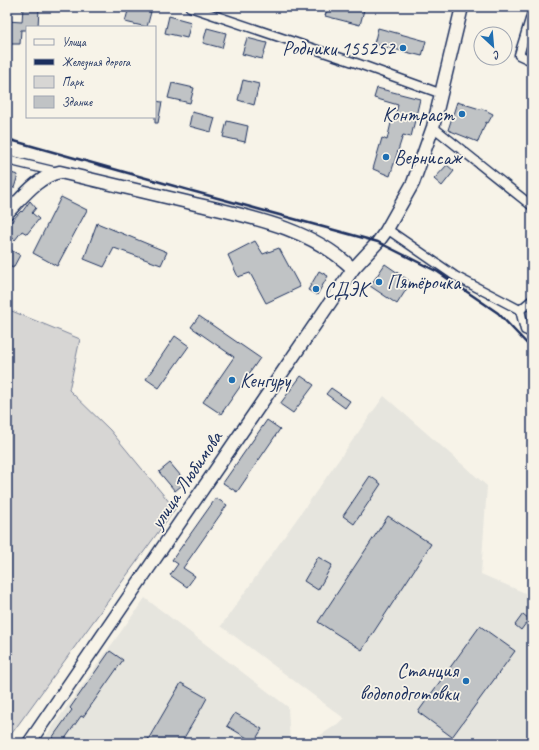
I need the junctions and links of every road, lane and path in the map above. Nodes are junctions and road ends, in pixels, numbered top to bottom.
1 (190, 7) edge
2 (462, 7) edge
3 (532, 13) edge
4 (532, 60) edge
5 (442, 94) junction
6 (433, 127) junction
7 (7, 160) edge
8 (60, 172) junction
9 (532, 206) edge
10 (7, 213) edge
11 (387, 229) junction
12 (353, 270) junction
13 (532, 300) edge
14 (520, 310) junction
15 (532, 334) edge
16 (29, 743) edge

1 - 5 street
2 - 5 main road, улица Любимова
3 - 4 street
5 - 6 main road, улица Любимова
6 - 9 street
6 - 11 main road, улица Любимова
7 - 8 street
8 - 10 main road
8 - 12 main road
11 - 12 main road, улица Любимова
11 - 14 street
12 - 16 main road, улица Любимова
13 - 14 street
14 - 15 street

